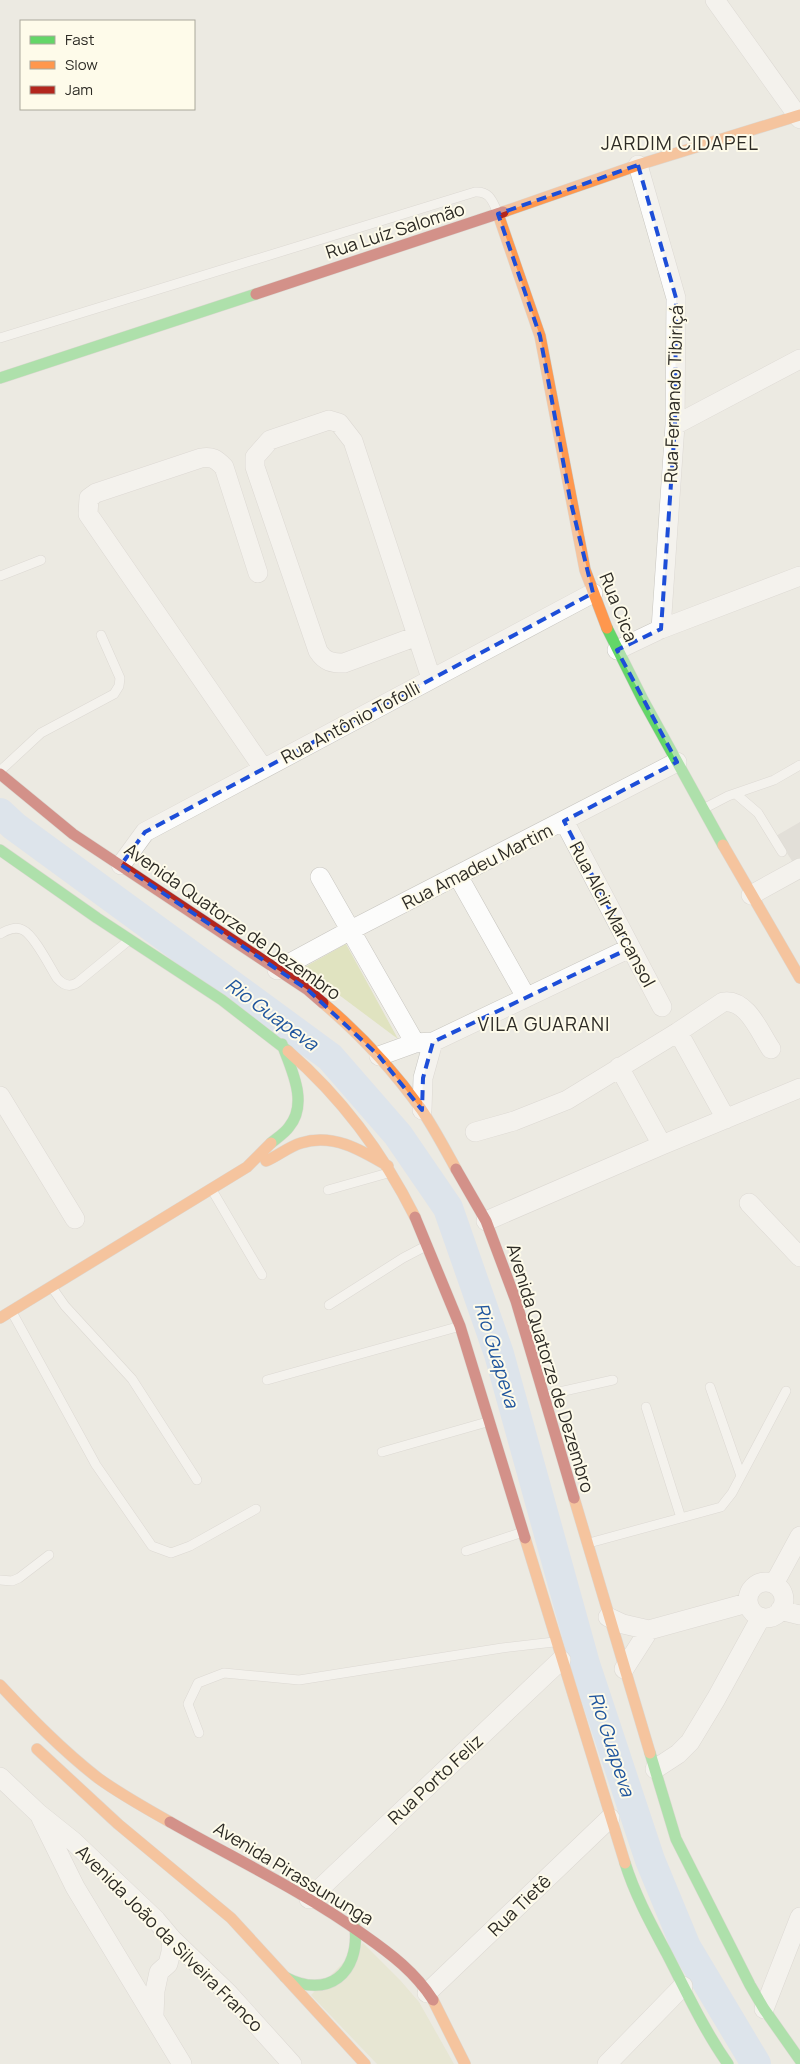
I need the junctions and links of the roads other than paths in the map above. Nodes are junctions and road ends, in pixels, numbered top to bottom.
1 (715, 0) edge
2 (799, 116) edge
3 (638, 165) junction
4 (498, 214) junction
5 (0, 338) edge
6 (800, 360) edge
7 (0, 378) edge
8 (675, 425) junction
9 (41, 560) dead end
10 (258, 573) dead end
11 (0, 576) edge
12 (800, 576) edge
13 (592, 593) junction
14 (661, 629) junction
15 (101, 635) dead end
16 (417, 636) junction
17 (617, 650) junction
18 (431, 678) junction
19 (677, 762) junction
20 (800, 765) edge
21 (263, 768) junction
22 (0, 773) edge
23 (736, 794) junction
24 (703, 809) junction
25 (564, 821) junction
26 (0, 850) edge
27 (782, 852) dead end
28 (121, 865) junction
29 (800, 868) edge
30 (458, 876) junction
31 (320, 877) dead end
32 (751, 895) junction
33 (351, 930) junction
34 (0, 934) edge
35 (130, 940) junction
36 (630, 948) junction
37 (277, 970) junction
38 (800, 978) edge
39 (526, 997) junction
40 (662, 1007) dead end
41 (678, 1032) junction
42 (424, 1043) junction
43 (282, 1044) junction
44 (771, 1049) dead end
45 (379, 1056) junction
46 (619, 1067) junction
47 (800, 1088) edge
48 (0, 1096) edge
49 (422, 1110) junction
50 (726, 1119) junction
51 (475, 1132) dead end
52 (662, 1145) junction
53 (247, 1167) junction
54 (389, 1169) junction
55 (212, 1190) junction
56 (328, 1190) dead end
57 (750, 1203) dead end
58 (75, 1219) dead end
59 (486, 1221) junction
60 (428, 1245) junction
61 (800, 1257) edge
62 (262, 1275) dead end
63 (52, 1286) junction
64 (329, 1305) dead end
65 (11, 1311) junction
66 (0, 1318) edge
67 (460, 1326) junction
68 (267, 1380) dead end
69 (613, 1380) dead end
70 (710, 1387) dead end
71 (786, 1390) dead end
72 (544, 1395) junction
73 (646, 1407) dead end
74 (489, 1422) junction
75 (382, 1452) dead end
76 (741, 1476) junction
77 (197, 1480) dead end
78 (256, 1509) dead end
79 (681, 1518) junction
80 (523, 1532) junction
81 (800, 1536) edge
82 (587, 1544) junction
83 (466, 1551) dead end
84 (49, 1555) dead end
85 (0, 1580) edge
86 (774, 1584) junction
87 (747, 1603) junction
88 (780, 1610) junction
89 (800, 1615) edge
90 (608, 1616) junction
91 (761, 1617) junction
92 (649, 1630) junction
93 (559, 1651) junction
94 (624, 1669) junction
95 (0, 1685) edge
96 (199, 1733) dead end
97 (27, 1739) dead end
98 (655, 1769) junction
99 (0, 1777) edge
100 (38, 1813) junction
101 (610, 1818) junction
102 (191, 1833) junction
103 (178, 1842) dead end
104 (104, 1870) junction
105 (75, 1887) junction
106 (309, 1898) junction
107 (800, 1917) edge
108 (355, 1928) junction
109 (172, 1939) junction
110 (122, 1965) junction
111 (159, 1972) junction
112 (284, 1976) junction
113 (683, 1986) junction
114 (427, 1993) junction
115 (764, 2009) junction
116 (154, 2015) junction
117 (800, 2060) edge
118 (182, 2064) edge
119 (292, 2064) edge
120 (365, 2064) edge
121 (465, 2064) edge
122 (606, 2064) edge
123 (728, 2064) edge

1 - 2 street
2 - 3 main road, Rua Luíz Salomão
3 - 4 main road, Rua Luíz Salomão
3 - 8 street, Rua Fernando Tibiriçá
4 - 5 lane
4 - 7 main road, Rua Luíz Salomão
4 - 13 main road, Rua Cica
6 - 8 street
8 - 14 street, Rua Fernando Tibiriçá
9 - 11 lane
10 - 21 street
12 - 14 street
13 - 17 main road, Rua Cica
13 - 18 street, Rua Antônio Tofolli
14 - 17 street
15 - 22 lane
16 - 16 street
16 - 18 street
17 - 19 main road, Rua Cica
18 - 21 street, Rua Antônio Tofolli
19 - 24 main road, Rua Cica
19 - 25 street, Rua Amadeu Martim
20 - 23 lane
21 - 28 street, Rua Antônio Tofolli
22 - 28 main road, Avenida Quatorze de Dezembro
23 - 24 lane
23 - 27 lane
24 - 32 main road, Rua Cica
25 - 30 street, Rua Amadeu Martim
25 - 36 street, Rua Alcir Marcansol
26 - 35 main road
28 - 37 main road, Avenida Quatorze de Dezembro
29 - 32 street
30 - 33 street, Rua Amadeu Martim
30 - 39 street
31 - 33 street
32 - 38 main road, Rua Cica
33 - 37 street, Rua Amadeu Martim
33 - 42 street
34 - 35 lane
35 - 43 main road
36 - 39 street
36 - 40 street, Rua Alcir Marcansol
37 - 45 main road, Avenida Quatorze de Dezembro
39 - 42 street
41 - 44 street
41 - 46 street
41 - 50 street
42 - 45 street
42 - 49 street
43 - 53 main road
43 - 54 main road
45 - 49 main road, Avenida Quatorze de Dezembro
46 - 51 street
46 - 52 street
47 - 50 street
48 - 58 street
49 - 59 main road, Avenida Quatorze de Dezembro
50 - 52 street
52 - 59 street
53 - 54 main road
53 - 55 main road
54 - 56 lane
54 - 60 main road
55 - 62 lane
55 - 63 main road
57 - 61 street
59 - 72 main road, Avenida Quatorze de Dezembro
60 - 64 lane
60 - 67 main road
63 - 65 main road
63 - 77 lane
65 - 66 main road
65 - 78 lane
67 - 68 lane
67 - 74 main road
69 - 72 lane
70 - 76 lane
71 - 76 lane
72 - 82 main road, Avenida Quatorze de Dezembro
73 - 79 lane
74 - 75 lane
74 - 80 main road
76 - 79 lane
79 - 82 lane
80 - 83 lane
80 - 93 main road
81 - 86 street
82 - 90 main road, Avenida Quatorze de Dezembro
84 - 85 lane
86 - 87 street
86 - 88 street
87 - 91 street
87 - 92 street
88 - 89 street
88 - 91 street
90 - 92 street
90 - 94 main road, Avenida Quatorze de Dezembro
91 - 98 street
92 - 94 street
93 - 96 lane
93 - 101 main road
93 - 106 street, Rua Porto Feliz
94 - 98 main road, Avenida Quatorze de Dezembro
95 - 102 main road, Avenida Pirassununga
97 - 112 main road
98 - 115 main road, Avenida Quatorze de Dezembro
99 - 100 street, Avenida João da Silveira Franco
100 - 104 street, Avenida João da Silveira Franco
100 - 105 street
101 - 113 main road
101 - 114 street, Rua Tietê
102 - 103 main road
102 - 106 main road, Avenida Pirassununga
104 - 105 street
104 - 109 street, Avenida João da Silveira Franco
105 - 110 street
106 - 108 main road, Avenida Pirassununga
107 - 115 street
108 - 112 main road
108 - 114 main road, Avenida Pirassununga
109 - 111 street
109 - 119 street, Avenida João da Silveira Franco
110 - 111 street
110 - 116 street
111 - 116 street
112 - 120 main road
113 - 122 street
113 - 123 main road
114 - 121 main road, Avenida Pirassununga
115 - 117 main road, Avenida Quatorze de Dezembro
116 - 118 street

